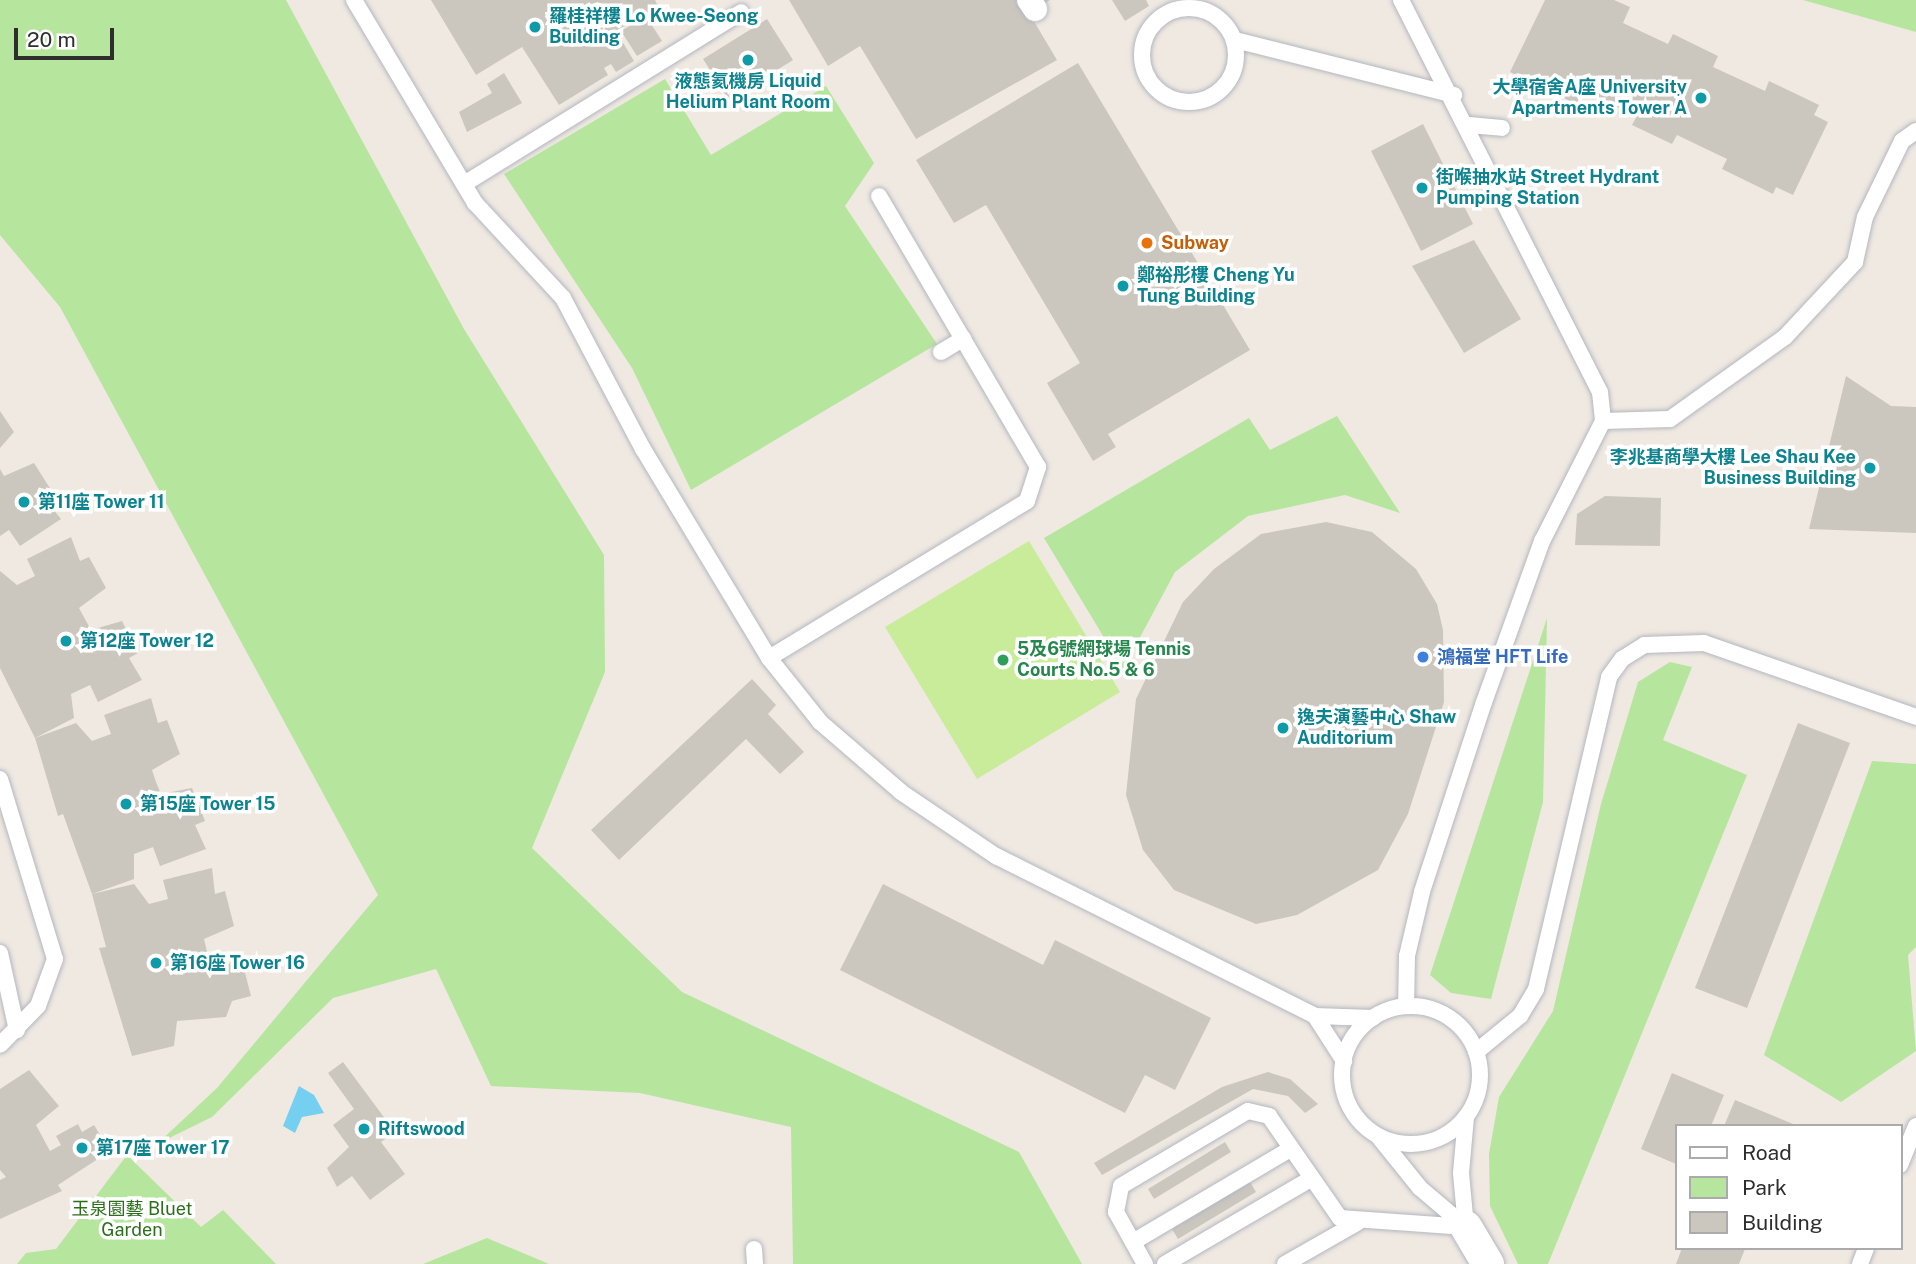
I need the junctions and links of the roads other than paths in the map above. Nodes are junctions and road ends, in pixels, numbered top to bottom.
1 (354, 0) edge
2 (1401, 0) edge
3 (741, 12) dead end
4 (1235, 40) junction
5 (1454, 95) junction
6 (1469, 125) junction
7 (1502, 128) dead end
8 (1916, 131) edge
9 (464, 184) junction
10 (879, 196) dead end
11 (963, 339) junction
12 (942, 352) dead end
13 (1603, 421) junction
14 (769, 658) junction
15 (1916, 717) edge
16 (0, 779) edge
17 (0, 953) edge
18 (1406, 1006) junction
19 (1315, 1016) junction
20 (1373, 1018) junction
21 (16, 1030) junction
22 (0, 1045) edge
23 (1476, 1052) junction
24 (1344, 1061) junction
25 (1466, 1117) junction
26 (1916, 1126) edge
27 (1377, 1136) junction
28 (1290, 1149) junction
29 (1902, 1159) edge
30 (1309, 1180) junction
31 (1357, 1223) junction
32 (1466, 1227) junction
33 (1133, 1242) junction
34 (1145, 1264) edge
35 (1165, 1264) edge
36 (1285, 1264) edge
37 (1488, 1264) edge

1 - 9 lane
2 - 5 lane
3 - 9 lane
4 - 4 lane
4 - 5 lane
5 - 6 lane
6 - 7 lane
6 - 13 lane
8 - 13 lane
9 - 14 lane
10 - 11 lane
11 - 12 lane
11 - 14 lane
13 - 18 lane
14 - 19 lane
15 - 23 lane
16 - 21 lane
17 - 21 lane
18 - 20 lane
18 - 23 lane
19 - 20 lane
19 - 24 lane
20 - 24 lane
21 - 22 lane
23 - 25 lane
24 - 27 lane
25 - 27 lane
25 - 32 lane
26 - 29 lane
27 - 32 lane
28 - 30 lane
28 - 33 lane
28 - 33 lane
30 - 31 lane
30 - 35 lane
31 - 32 lane
31 - 36 lane
32 - 37 street
33 - 34 lane

